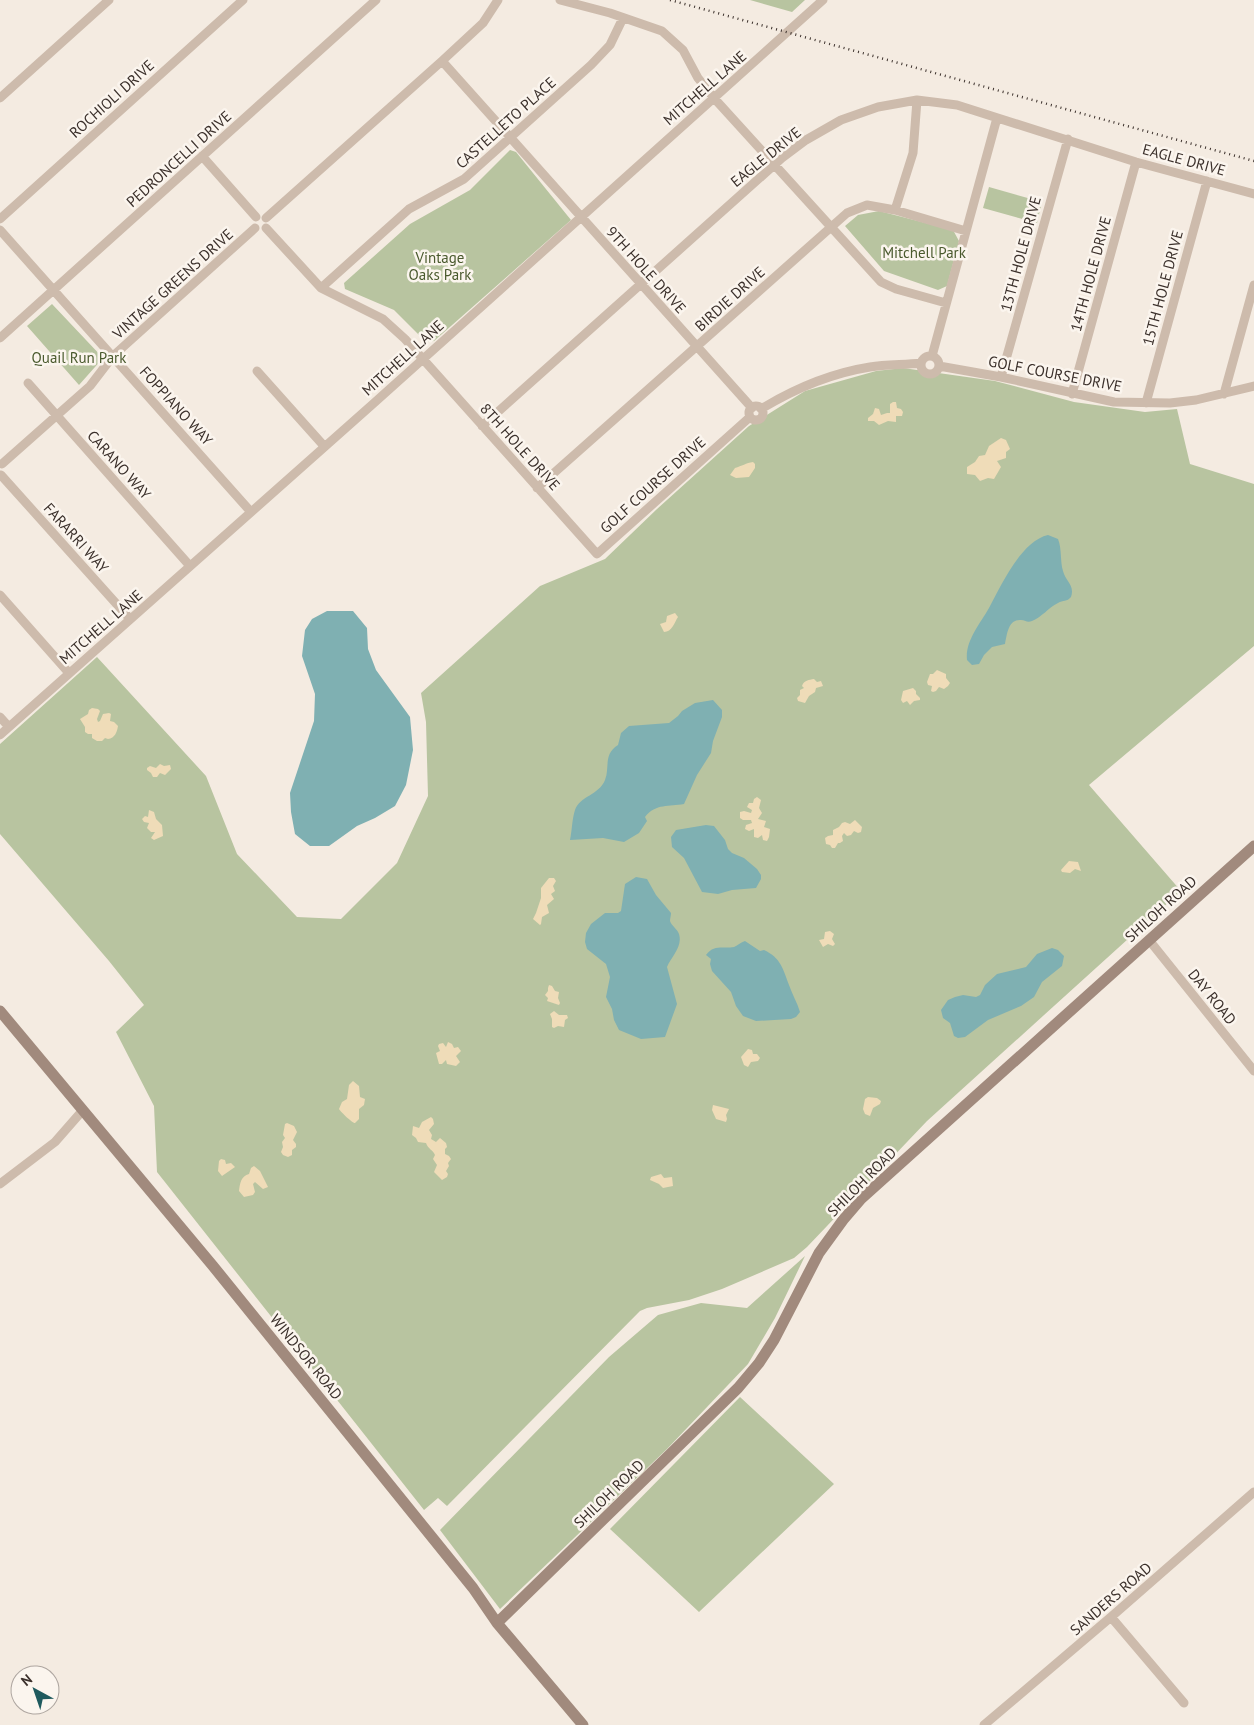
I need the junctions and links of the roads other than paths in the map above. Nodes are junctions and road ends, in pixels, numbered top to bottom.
1 (109, 0) edge
2 (243, 0) edge
3 (376, 0) edge
4 (498, 0) edge
5 (560, 0) edge
6 (823, 0) edge
7 (623, 18) junction
8 (442, 61) junction
9 (713, 97) junction
10 (0, 98) edge
11 (916, 100) junction
12 (997, 118) junction
13 (510, 137) junction
14 (1068, 139) junction
15 (202, 156) junction
16 (1136, 162) junction
17 (775, 164) junction
18 (1207, 181) junction
19 (1254, 194) edge
20 (895, 210) junction
21 (256, 217) junction
22 (580, 217) junction
23 (266, 218) junction
24 (0, 219) edge
25 (255, 228) junction
26 (266, 228) junction
27 (831, 228) junction
28 (0, 230) edge
29 (966, 230) junction
30 (641, 284) junction
31 (1254, 285) edge
32 (321, 288) junction
33 (53, 290) junction
34 (946, 303) junction
35 (0, 338) edge
36 (697, 347) junction
37 (112, 356) junction
38 (932, 356) junction
39 (422, 359) junction
40 (921, 363) junction
41 (939, 366) junction
42 (257, 371) dead end
43 (1002, 377) junction
44 (28, 383) dead end
45 (1254, 386) edge
46 (1072, 394) junction
47 (1224, 394) junction
48 (1146, 403) junction
49 (754, 411) junction
50 (56, 416) junction
51 (482, 426) junction
52 (324, 446) junction
53 (1, 463) edge
54 (0, 475) edge
55 (538, 488) junction
56 (251, 512) junction
57 (597, 554) joint
58 (190, 566) junction
59 (0, 595) edge
60 (130, 619) junction
61 (69, 673) junction
62 (0, 717) edge
63 (9, 727) junction
64 (0, 735) edge
65 (1254, 846) edge
66 (1149, 940) junction
67 (0, 1011) edge
68 (1254, 1071) edge
69 (83, 1110) junction
70 (0, 1184) edge
71 (1254, 1492) edge
72 (1111, 1617) junction
73 (497, 1623) junction
74 (1184, 1703) dead end
75 (583, 1725) edge
76 (984, 1725) edge

1 - 10 street
2 - 24 street, ROCHIOLI DRIVE
3 - 15 street, PEDRONCELLI DRIVE
4 - 8 street
5 - 7 street
6 - 9 street, MITCHELL LANE
7 - 9 street
7 - 13 street, CASTELLETO PLACE
8 - 13 street, 9TH HOLE DRIVE
8 - 23 street
9 - 17 street
9 - 22 street, MITCHELL LANE
11 - 12 street, EAGLE DRIVE
11 - 17 street, EAGLE DRIVE
11 - 20 street
12 - 14 street, EAGLE DRIVE
12 - 29 street
13 - 22 street, 9TH HOLE DRIVE
13 - 32 street, CASTELLETO PLACE
14 - 16 street, EAGLE DRIVE
14 - 43 street, 13TH HOLE DRIVE
15 - 21 street
15 - 33 street, PEDRONCELLI DRIVE
16 - 18 street, EAGLE DRIVE
16 - 46 street, 14TH HOLE DRIVE
17 - 27 street
17 - 30 street, EAGLE DRIVE
18 - 19 street, EAGLE DRIVE
18 - 48 street, 15TH HOLE DRIVE
20 - 27 street, BIRDIE DRIVE
20 - 29 street, BIRDIE DRIVE
21 - 23 street
21 - 25 street
22 - 30 street, 9TH HOLE DRIVE
22 - 39 street, MITCHELL LANE
23 - 26 street
25 - 26 street
25 - 37 street, VINTAGE GREENS DRIVE
26 - 32 street
27 - 34 street
27 - 36 street, BIRDIE DRIVE
28 - 33 street, FOPPIANO WAY
29 - 34 street
30 - 36 street, 9TH HOLE DRIVE
30 - 51 street, EAGLE DRIVE
31 - 47 street
32 - 39 street, 8TH HOLE DRIVE
33 - 35 street, PEDRONCELLI DRIVE
33 - 37 street, FOPPIANO WAY
34 - 38 street
36 - 49 street, 9TH HOLE DRIVE
36 - 55 street, BIRDIE DRIVE
37 - 50 street, VINTAGE GREENS DRIVE
37 - 56 street, FOPPIANO WAY
38 - 40 street
38 - 41 street
39 - 51 street, 8TH HOLE DRIVE
39 - 52 street, MITCHELL LANE
40 - 41 street
40 - 49 street, GOLF COURSE DRIVE
41 - 43 street, GOLF COURSE DRIVE
42 - 52 street
43 - 46 street, GOLF COURSE DRIVE
44 - 50 street, CARANO WAY
45 - 47 street, GOLF COURSE DRIVE
46 - 48 street, GOLF COURSE DRIVE
47 - 48 street, GOLF COURSE DRIVE
49 - 57 street, GOLF COURSE DRIVE
50 - 53 street, VINTAGE GREENS DRIVE
50 - 58 street, CARANO WAY
51 - 55 street, 8TH HOLE DRIVE
52 - 56 street, MITCHELL LANE
53 - 54 street
54 - 60 street, FARARRI WAY
55 - 57 street, 8TH HOLE DRIVE
56 - 58 street, MITCHELL LANE
58 - 60 street, MITCHELL LANE
59 - 61 street
60 - 61 street, MITCHELL LANE
61 - 63 street, MITCHELL LANE
62 - 63 street
63 - 64 street, MITCHELL LANE
65 - 66 main road, SHILOH ROAD
66 - 68 street, DAY ROAD
66 - 73 main road, SHILOH ROAD
67 - 69 main road, WINDSOR ROAD
69 - 70 street
69 - 73 main road, WINDSOR ROAD
71 - 72 street, SANDERS ROAD
72 - 74 street
72 - 76 street, SANDERS ROAD
73 - 75 main road, WINDSOR ROAD

